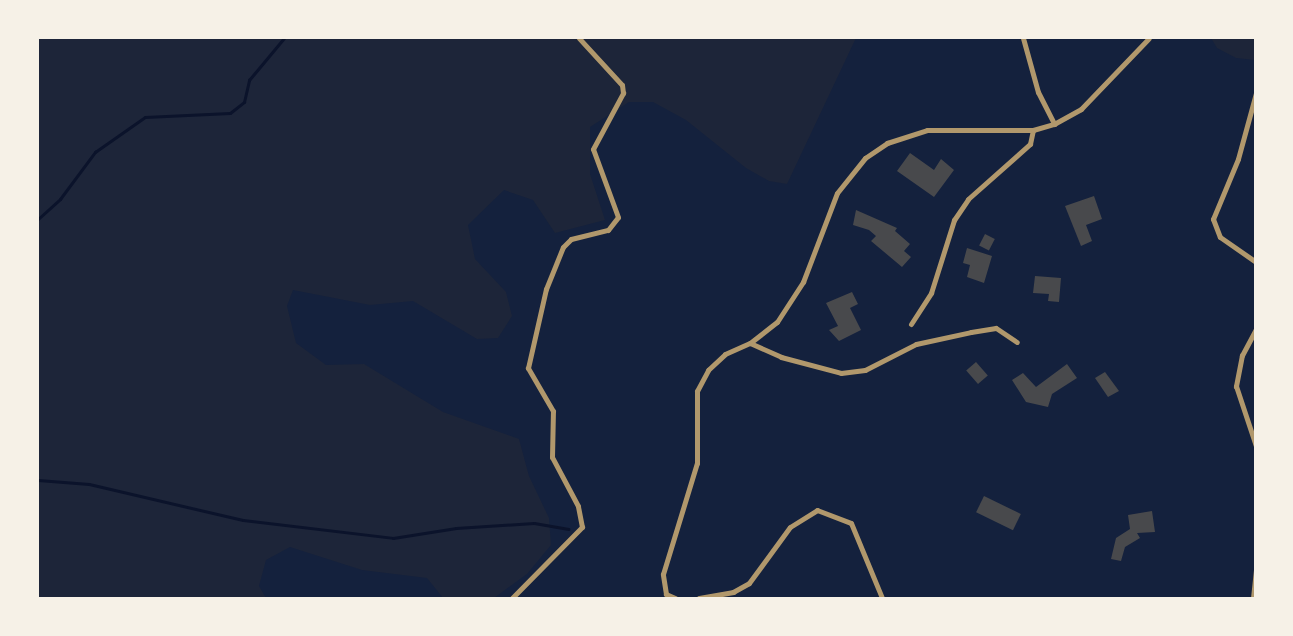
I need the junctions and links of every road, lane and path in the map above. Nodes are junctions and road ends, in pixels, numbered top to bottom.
1 (579, 38) edge
2 (1023, 38) edge
3 (1149, 38) edge
4 (1256, 93) edge
5 (1054, 124) junction
6 (1033, 130) junction
7 (1256, 262) edge
8 (911, 324) dead end
9 (1256, 329) edge
10 (1017, 342) dead end
11 (750, 343) junction
12 (1256, 446) edge
13 (1256, 569) edge
14 (512, 598) edge
15 (675, 598) edge
16 (698, 598) edge
17 (882, 598) edge
18 (1252, 598) edge

1 - 14 street
2 - 5 street
3 - 5 street
4 - 7 street
5 - 6 street
6 - 8 street
6 - 11 street
9 - 12 street
10 - 11 street
11 - 15 street
13 - 18 street
16 - 17 street

